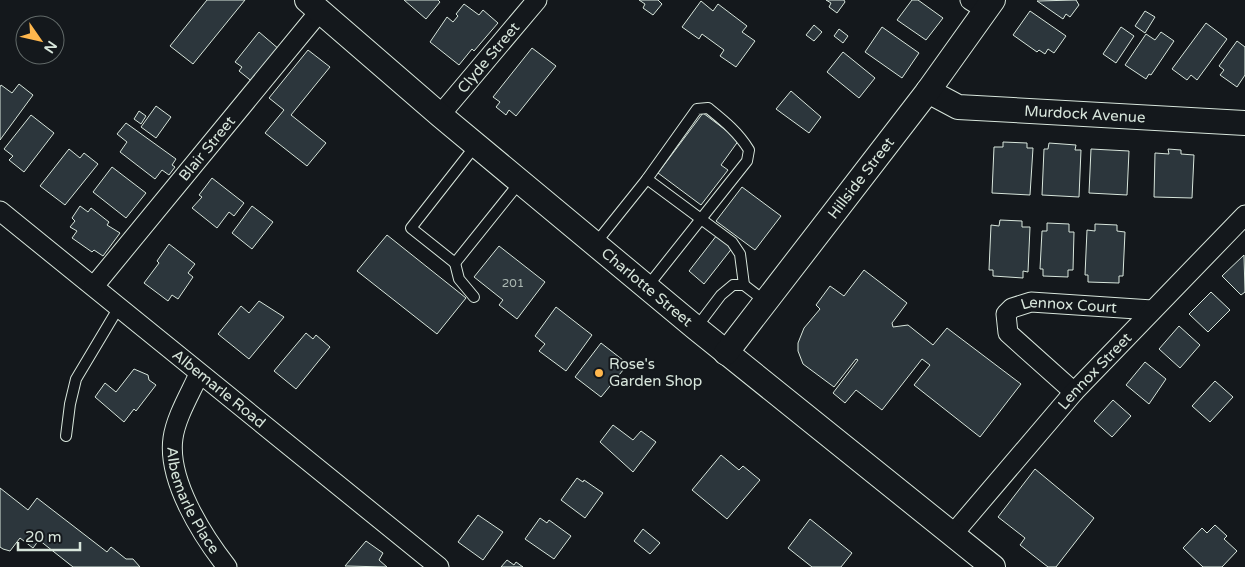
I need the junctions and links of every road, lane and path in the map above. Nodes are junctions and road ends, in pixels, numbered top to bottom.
1 (537, 0) edge
2 (983, 3) edge
3 (313, 6) edge
4 (928, 91) junction
5 (440, 116) junction
6 (1245, 123) edge
7 (476, 145) junction
8 (647, 179) junction
9 (520, 182) junction
10 (0, 211) edge
11 (1245, 215) edge
12 (702, 219) junction
13 (595, 244) junction
14 (454, 263) junction
15 (744, 285) junction
16 (94, 286) junction
17 (647, 287) junction
18 (474, 297) dead end
19 (767, 302) junction
20 (119, 307) junction
21 (1152, 310) junction
22 (696, 328) junction
23 (726, 353) junction
24 (199, 374) junction
25 (1074, 392) junction
26 (66, 436) dead end
27 (953, 534) junction
28 (430, 564) edge
29 (228, 567) edge
30 (993, 567) edge

1 - 5 street, Clyde Street
2 - 4 street, Hillside Street
3 - 5 street, Charlotte Street
3 - 16 street, Blair Street
4 - 6 street, Murdock Avenue
4 - 19 street, Hillside Street
5 - 7 street, Charlotte Street
7 - 9 street, Charlotte Street
7 - 14 lane
8 - 12 lane
8 - 12 lane
8 - 13 lane
9 - 13 street, Charlotte Street
9 - 14 lane
10 - 16 street, Albemarle Road
11 - 21 street, Lennox Street
12 - 15 lane
12 - 17 lane
13 - 17 street, Charlotte Street
14 - 18 lane
15 - 19 lane
15 - 22 lane
16 - 20 street, Albemarle Road
17 - 22 street, Charlotte Street
19 - 23 street, Hillside Street
20 - 24 street, Albemarle Road
20 - 26 lane
21 - 25 street, Lennox Street
21 - 25 street, Lennox Court
22 - 23 street, Charlotte Street
23 - 27 street, Charlotte Street
24 - 28 street, Albemarle Road
24 - 29 street, Albemarle Place
25 - 27 street, Lennox Street
27 - 30 street, Charlotte Street

